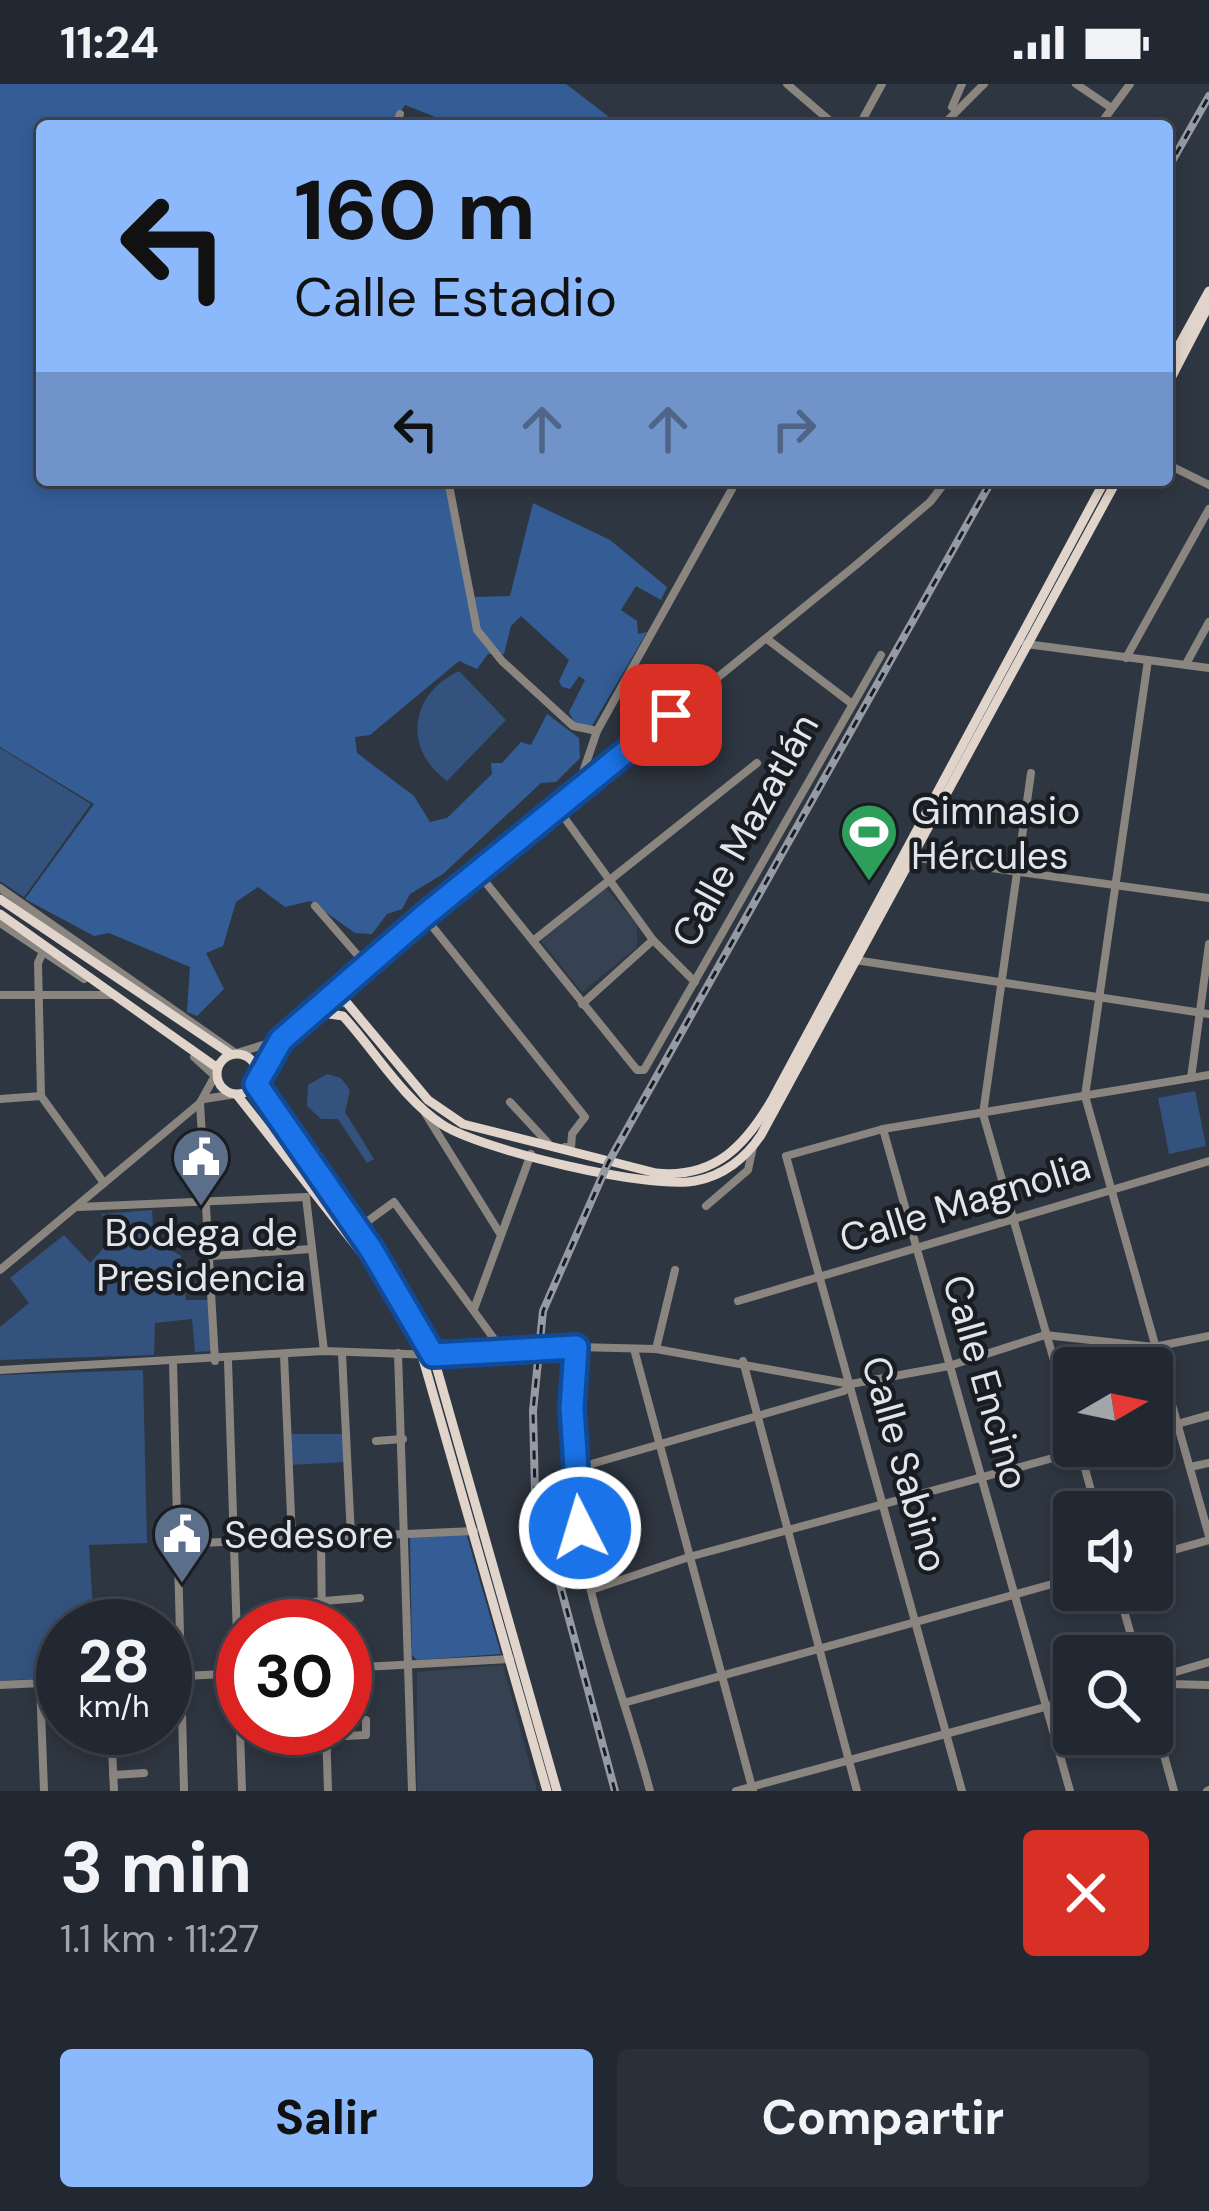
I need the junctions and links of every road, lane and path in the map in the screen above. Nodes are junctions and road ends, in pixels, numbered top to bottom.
1 (787, 84) edge
2 (882, 84) edge
3 (962, 84) edge
4 (984, 84) edge
5 (1076, 84) edge
6 (1130, 84) edge
7 (800, 88) edge
8 (1110, 107) junction
9 (400, 114) dead end
10 (949, 114) junction
11 (398, 120) edge
12 (830, 120) edge
13 (862, 120) edge
14 (945, 120) edge
15 (1103, 120) edge
16 (1209, 291) edge
17 (1207, 307) edge
18 (1173, 358) edge
19 (1173, 374) edge
20 (1173, 467) edge
21 (1209, 485) edge
22 (449, 486) edge
23 (733, 486) edge
24 (942, 486) edge
25 (1102, 486) edge
26 (1114, 486) edge
27 (1209, 509) edge
28 (1209, 622) edge
29 (766, 639) junction
30 (1025, 640) junction
31 (881, 655) dead end
32 (1126, 658) junction
33 (1148, 660) junction
34 (1186, 664) junction
35 (1209, 668) edge
36 (851, 703) junction
37 (597, 731) junction
38 (757, 763) dead end
39 (1031, 773) dead end
40 (576, 791) junction
41 (558, 809) junction
42 (911, 857) junction
43 (1017, 870) junction
44 (478, 873) junction
45 (610, 878) junction
46 (1118, 886) junction
47 (0, 888) edge
48 (1209, 898) edge
49 (0, 899) edge
50 (315, 906) dead end
51 (424, 916) junction
52 (0, 918) edge
53 (653, 940) junction
54 (532, 941) junction
55 (1209, 944) edge
56 (44, 952) junction
57 (852, 958) junction
58 (367, 966) junction
59 (695, 982) junction
60 (1000, 982) junction
61 (132, 990) junction
62 (38, 992) junction
63 (0, 995) edge
64 (116, 996) junction
65 (1102, 997) junction
66 (334, 999) junction
67 (581, 1004) junction
68 (316, 1012) junction
69 (1204, 1013) edge
70 (281, 1040) junction
71 (234, 1053) junction
72 (216, 1072) junction
73 (1209, 1075) edge
74 (1191, 1078) junction
75 (257, 1082) junction
76 (236, 1095) junction
77 (41, 1096) junction
78 (1085, 1096) junction
79 (0, 1099) edge
80 (201, 1101) junction
81 (510, 1102) dead end
82 (423, 1109) junction
83 (983, 1114) junction
84 (883, 1129) junction
85 (549, 1146) junction
86 (753, 1148) junction
87 (531, 1154) junction
88 (1208, 1164) edge
89 (104, 1183) junction
90 (1111, 1189) junction
91 (311, 1193) junction
92 (206, 1200) junction
93 (706, 1206) dead end
94 (78, 1207) junction
95 (1012, 1220) junction
96 (356, 1228) junction
97 (500, 1234) junction
98 (916, 1247) junction
99 (310, 1250) junction
100 (212, 1256) junction
101 (0, 1270) edge
102 (675, 1270) dead end
103 (818, 1276) junction
104 (737, 1301) dead end
105 (473, 1311) junction
106 (1046, 1335) junction
107 (1209, 1336) edge
108 (576, 1347) junction
109 (1154, 1347) junction
110 (501, 1348) junction
111 (634, 1348) junction
112 (656, 1349) junction
113 (324, 1351) junction
114 (398, 1353) junction
115 (427, 1353) junction
116 (343, 1354) junction
117 (284, 1355) junction
118 (1053, 1359) edge
119 (215, 1360) junction
120 (229, 1360) junction
121 (743, 1361) junction
122 (172, 1362) junction
123 (950, 1366) junction
124 (0, 1370) edge
125 (851, 1384) junction
126 (1173, 1408) edge
127 (755, 1414) junction
128 (1209, 1415) edge
129 (1178, 1424) junction
130 (1173, 1425) edge
131 (403, 1439) junction
132 (376, 1441) dead end
133 (656, 1441) junction
134 (1053, 1456) edge
135 (1209, 1463) edge
136 (1190, 1467) junction
137 (574, 1469) junction
138 (981, 1477) junction
139 (886, 1504) junction
140 (474, 1531) junction
141 (787, 1531) junction
142 (407, 1534) junction
143 (351, 1536) junction
144 (321, 1538) junction
145 (1209, 1538) edge
146 (292, 1539) junction
147 (234, 1542) junction
148 (178, 1544) junction
149 (1173, 1549) edge
150 (689, 1557) junction
151 (1053, 1584) edge
152 (591, 1590) junction
153 (1015, 1595) junction
154 (360, 1598) dead end
155 (179, 1599) edge
156 (237, 1599) edge
157 (321, 1599) edge
158 (340, 1599) edge
159 (919, 1620) junction
160 (820, 1646) junction
161 (510, 1660) junction
162 (1209, 1663) edge
163 (408, 1665) junction
164 (372, 1667) edge
165 (722, 1673) junction
166 (1173, 1673) edge
167 (36, 1683) edge
168 (1173, 1684) edge
169 (0, 1685) edge
170 (1209, 1685) edge
171 (627, 1702) junction
172 (1053, 1704) edge
173 (1046, 1706) junction
174 (948, 1732) junction
175 (43, 1755) edge
176 (112, 1755) edge
177 (183, 1755) edge
178 (241, 1755) edge
179 (327, 1755) edge
180 (1164, 1755) edge
181 (850, 1760) junction
182 (144, 1773) dead end
183 (113, 1775) junction
184 (753, 1789) edge
185 (44, 1791) edge
186 (114, 1791) edge
187 (184, 1791) edge
188 (242, 1791) edge
189 (328, 1791) edge
190 (412, 1791) edge
191 (547, 1791) edge
192 (556, 1791) edge
193 (650, 1791) edge
194 (736, 1791) edge
195 (857, 1791) edge
196 (962, 1791) edge
197 (1070, 1791) edge
198 (1174, 1791) edge

1 - 7 street
2 - 13 street
3 - 10 street
4 - 10 street
5 - 8 street
6 - 8 street
7 - 12 street
8 - 15 street
9 - 11 street
10 - 14 street
16 - 17 main road
17 - 18 main road
17 - 19 main road
20 - 21 street
22 - 37 street
23 - 37 street
24 - 29 street
25 - 30 main road
26 - 30 main road
27 - 32 street
28 - 34 street
29 - 36 street
29 - 40 street
30 - 32 street
30 - 42 main road
30 - 57 main road
31 - 36 street, Calle Mazatlán
32 - 33 street
33 - 34 street
33 - 46 street
34 - 35 street
36 - 59 street, Calle Mazatlán
37 - 40 street
38 - 45 street
39 - 43 street
40 - 41 street
41 - 44 street
41 - 45 street, Calle Mazatlán
42 - 43 street
42 - 57 main road
43 - 46 street
43 - 60 street
44 - 51 street
44 - 54 street
45 - 53 street, Calle Mazatlán
45 - 54 street
46 - 48 street
46 - 65 street
47 - 71 street
49 - 61 main road
50 - 58 street
51 - 58 street
51 - 85 street
52 - 56 street
52 - 64 main road
53 - 59 street, Calle Mazatlán
53 - 67 street
54 - 67 street
55 - 69 street
56 - 62 street
56 - 64 street
57 - 60 street
57 - 85 main road
57 - 86 main road
58 - 66 street
59 - 67 street
60 - 65 street
60 - 83 street
61 - 64 main road
61 - 71 main road
62 - 63 street
62 - 64 street
62 - 77 street
64 - 72 main road
65 - 69 street
65 - 78 street
66 - 68 street
66 - 85 main road
68 - 70 street
68 - 82 main road
69 - 74 street
70 - 71 street
70 - 75 street
71 - 72 main road
71 - 75 main road
72 - 76 main road
72 - 80 street
73 - 74 street
74 - 78 street
75 - 76 main road
75 - 96 main road
76 - 80 street
76 - 91 main road
77 - 79 street
77 - 89 street
78 - 83 street
78 - 90 street
80 - 89 street
80 - 92 street
81 - 85 street
82 - 87 main road
82 - 97 street
83 - 84 street
83 - 95 street
84 - 98 street, Calle Encino
84 - 103 street, Calle Sabino
86 - 87 main road
86 - 93 street
87 - 97 street
88 - 90 street, Calle Magnolia
89 - 94 street
90 - 95 street, Calle Magnolia
90 - 109 street
91 - 92 street
91 - 99 street
91 - 115 main road
92 - 94 street
92 - 100 street
94 - 101 street
95 - 98 street, Calle Magnolia
95 - 106 street
96 - 105 street
96 - 115 main road
97 - 105 street
98 - 103 street, Calle Magnolia
98 - 123 street, Calle Encino
99 - 100 street
99 - 113 street
100 - 119 street
102 - 112 street
103 - 104 street, Calle Magnolia
103 - 125 street, Calle Sabino
105 - 110 street
106 - 109 street
106 - 118 street
106 - 123 street
107 - 109 street
108 - 110 street
108 - 111 street
108 - 137 street
110 - 115 street
111 - 112 street
111 - 133 street
112 - 121 street
113 - 116 street
113 - 117 street
114 - 115 street
114 - 116 street
114 - 131 street
115 - 140 main road
115 - 192 main road
116 - 143 street
117 - 120 street
117 - 146 street
119 - 120 street
119 - 122 street
120 - 147 street
121 - 125 street
121 - 127 street
122 - 124 street
122 - 148 street
123 - 125 street
123 - 138 street, Calle Encino
125 - 127 street
125 - 139 street, Calle Sabino
126 - 129 street
127 - 133 street
127 - 141 street
128 - 129 street
129 - 130 street
129 - 136 street
131 - 132 street
131 - 142 street
133 - 137 street
133 - 150 street
134 - 138 street
135 - 136 street
136 - 145 street
137 - 152 street
138 - 139 street
138 - 153 street, Calle Encino
139 - 141 street
139 - 159 street, Calle Sabino
140 - 142 street
140 - 161 main road
141 - 150 street
141 - 160 street
142 - 143 street
142 - 163 street
143 - 144 street
144 - 146 street
144 - 157 street
145 - 149 street
146 - 147 street
147 - 148 street
147 - 156 street
148 - 155 street
150 - 152 street
150 - 165 street
151 - 153 street
152 - 171 street
153 - 159 street
153 - 173 street, Calle Encino
154 - 158 street
159 - 160 street
159 - 174 street, Calle Sabino
160 - 165 street
160 - 181 street
161 - 163 street
161 - 191 main road
162 - 166 street
163 - 164 street
163 - 190 street
165 - 171 street
165 - 184 street
167 - 169 street
168 - 170 street
171 - 193 street
172 - 173 street
173 - 174 street
173 - 197 street, Calle Encino
174 - 181 street
174 - 196 street, Calle Sabino
175 - 185 street
176 - 183 street
177 - 187 street
178 - 188 street
179 - 189 street
180 - 198 street
181 - 184 street
181 - 195 street
182 - 183 street
183 - 186 street
184 - 194 street

